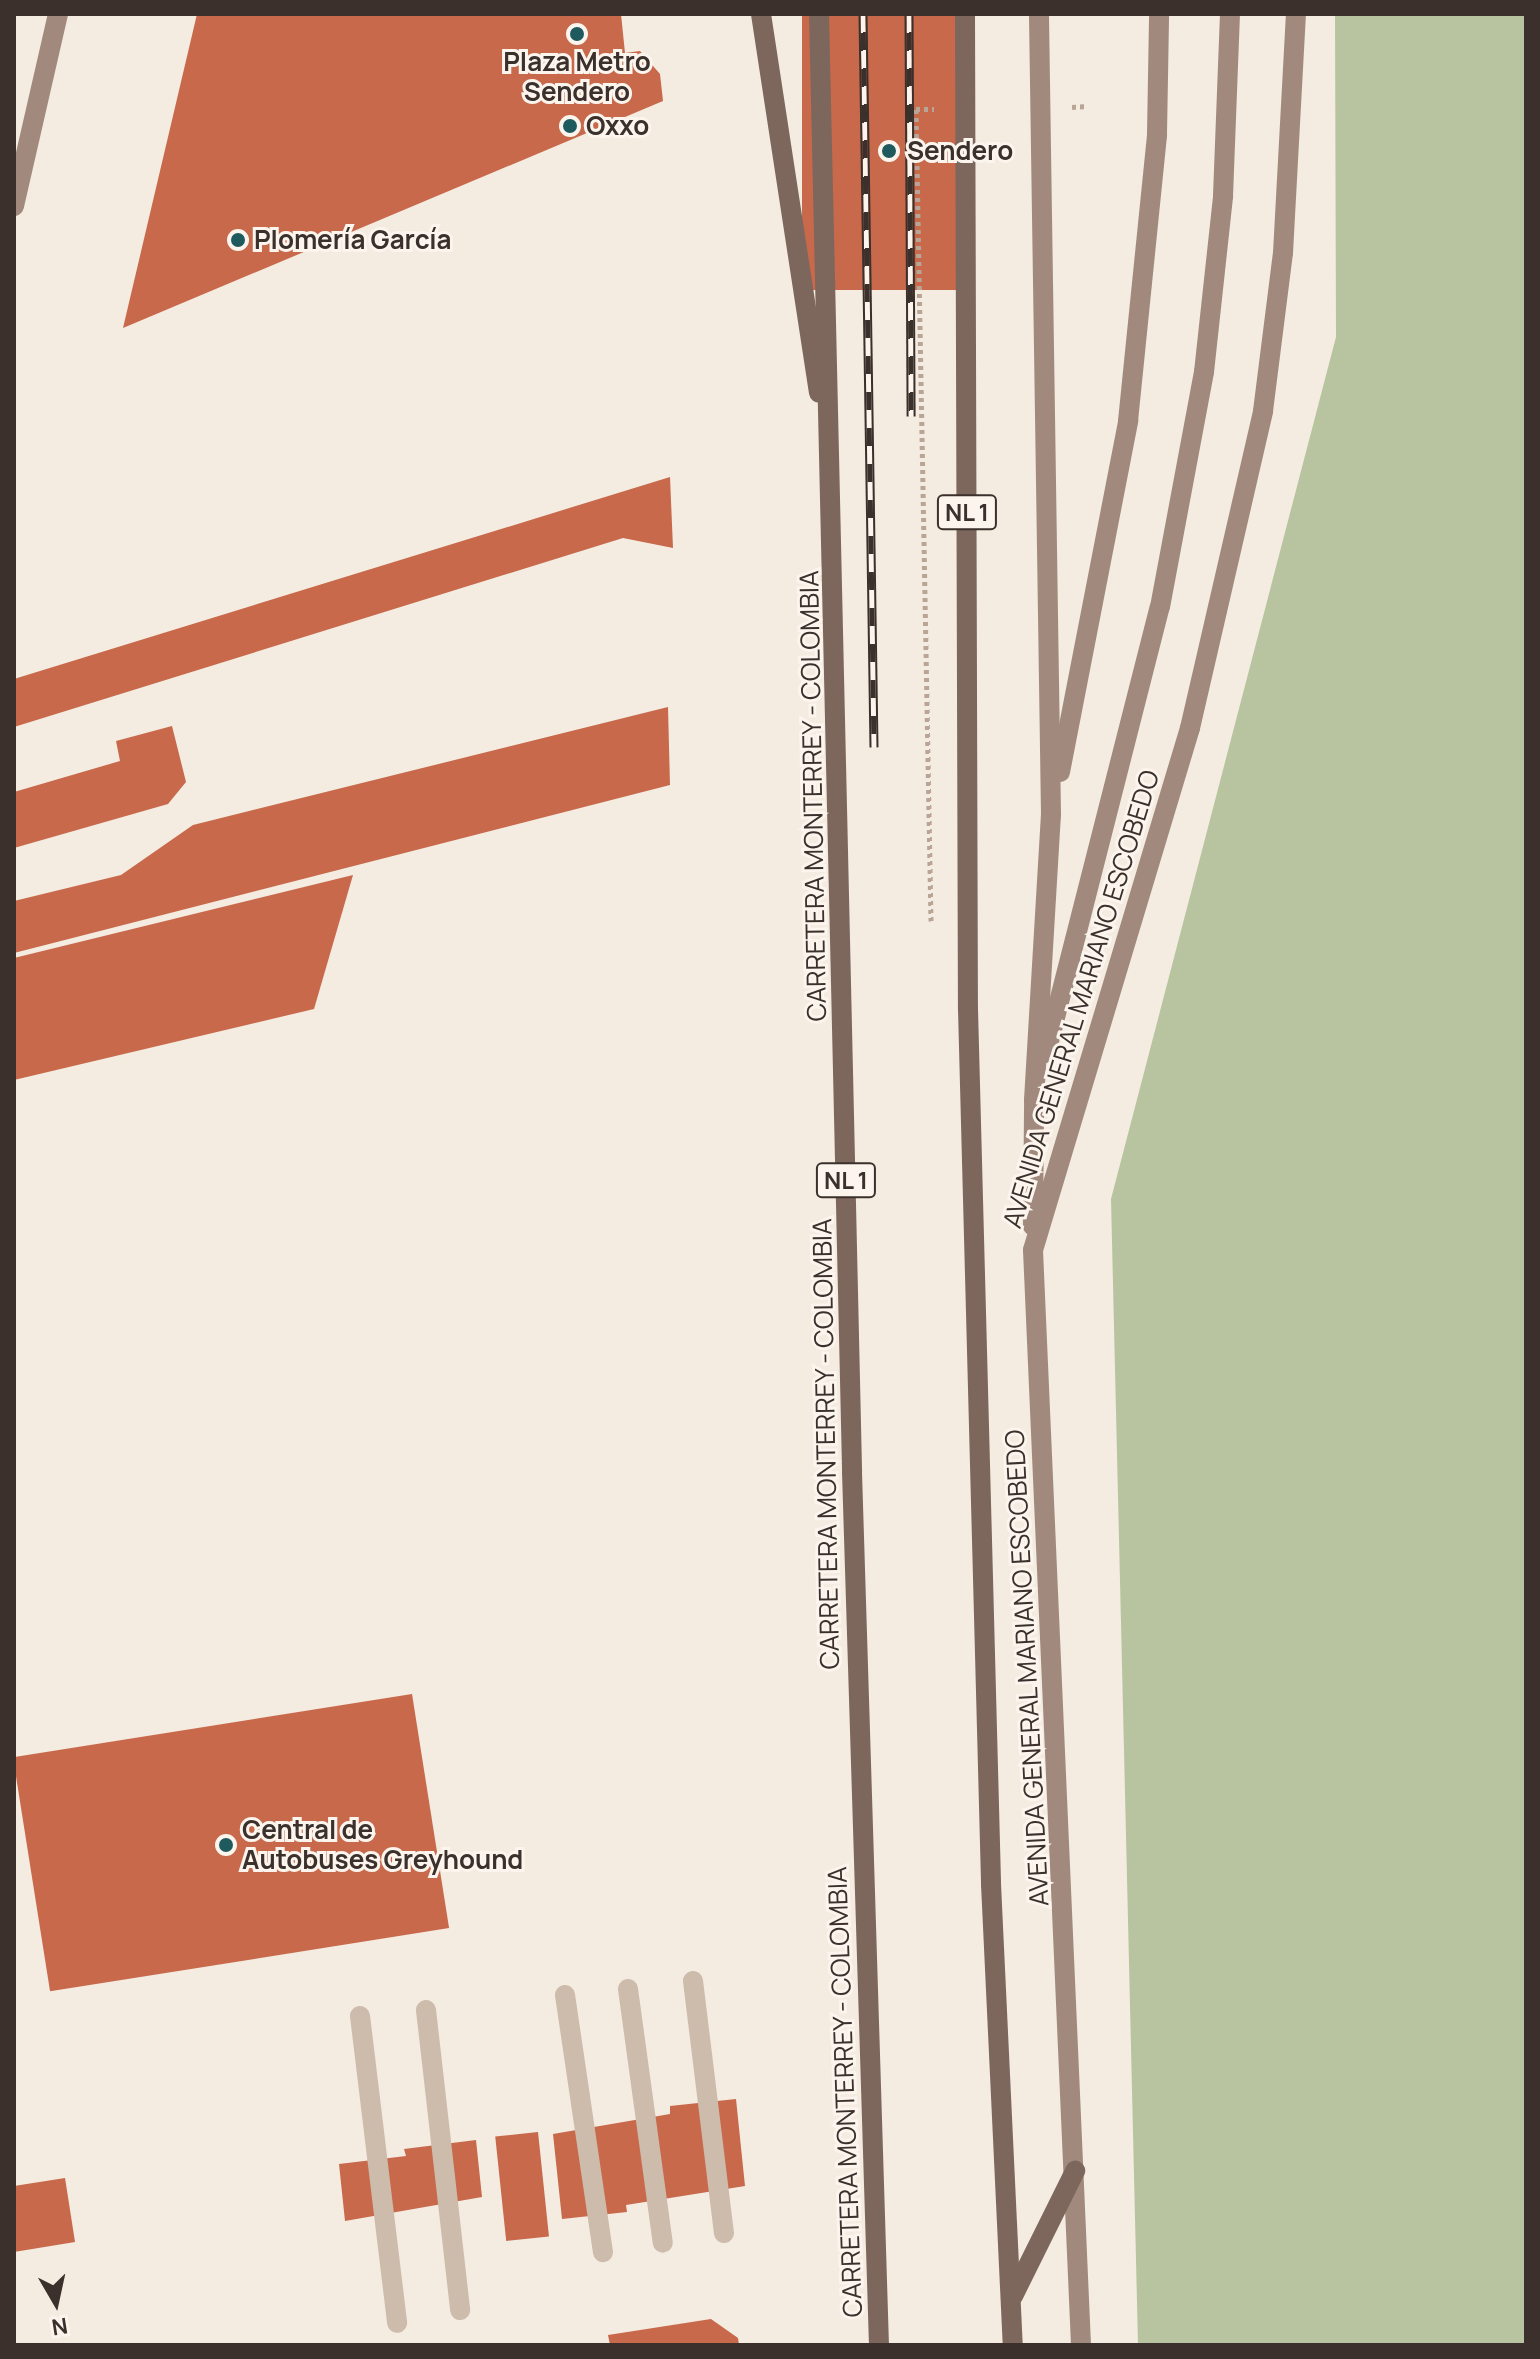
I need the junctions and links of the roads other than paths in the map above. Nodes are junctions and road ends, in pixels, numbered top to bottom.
1 (58, 14) edge
2 (761, 14) edge
3 (819, 14) edge
4 (965, 14) edge
5 (1039, 14) edge
6 (1159, 14) edge
7 (1230, 14) edge
8 (1296, 14) edge
9 (14, 206) edge
10 (832, 478) junction
11 (1051, 815) junction
12 (1034, 1100) junction
13 (1033, 1250) junction
14 (693, 1981) dead end
15 (628, 1989) dead end
16 (565, 1995) dead end
17 (426, 2010) dead end
18 (360, 2016) dead end
19 (1075, 2171) junction
20 (724, 2233) dead end
21 (663, 2243) dead end
22 (603, 2252) dead end
23 (1011, 2299) junction
24 (460, 2310) dead end
25 (397, 2323) dead end
26 (879, 2345) edge
27 (1013, 2345) edge
28 (1081, 2345) edge

1 - 9 street
2 - 10 main road, NL 1
3 - 10 main road, CARRETERA MONTERREY - COLOMBIA / NL 1
4 - 23 main road, NL 1
5 - 11 street
6 - 11 street
7 - 12 street
8 - 13 street, AVENIDA GENERAL MARIANO ESCOBEDO
10 - 26 main road, CARRETERA MONTERREY - COLOMBIA / NL 1
11 - 12 street
12 - 13 street
13 - 19 street, AVENIDA GENERAL MARIANO ESCOBEDO
14 - 20 lane
15 - 21 lane
16 - 22 lane
17 - 24 lane
18 - 25 lane
19 - 23 main road
19 - 28 street, AVENIDA GENERAL MARIANO ESCOBEDO
23 - 27 main road, NL 1

